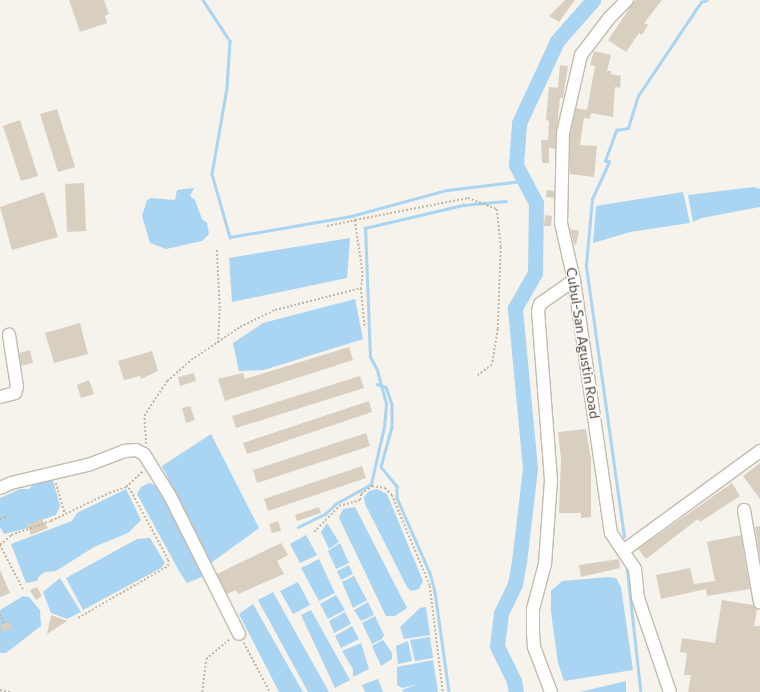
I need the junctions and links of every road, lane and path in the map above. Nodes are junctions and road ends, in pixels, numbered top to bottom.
1 (627, 0) edge
2 (355, 220) junction
3 (327, 226) dead end
4 (217, 250) dead end
5 (574, 280) junction
6 (361, 288) junction
7 (365, 328) dead end
8 (10, 335) dead end
9 (218, 344) junction
10 (476, 377) dead end
11 (0, 397) edge
12 (760, 451) edge
13 (148, 458) junction
14 (54, 473) junction
15 (126, 487) junction
16 (0, 488) edge
17 (744, 510) dead end
18 (65, 514) junction
19 (8, 516) dead end
20 (0, 519) edge
21 (314, 532) dead end
22 (0, 545) edge
23 (623, 551) junction
24 (23, 589) dead end
25 (760, 603) edge
26 (0, 614) edge
27 (78, 618) dead end
28 (4, 623) dead end
29 (239, 635) junction
30 (0, 690) edge
31 (10, 692) edge
32 (202, 692) edge
33 (270, 692) edge
34 (443, 692) edge
35 (551, 692) edge
36 (670, 692) edge

1 - 5 street, Cubul-San Agustin Road
2 - 3 path
2 - 6 path
2 - 10 path
4 - 9 path
5 - 23 street, Cubul-San Agustin Road
5 - 35 street
6 - 7 path
6 - 9 path
8 - 11 street
9 - 13 path
12 - 23 street
13 - 14 street
13 - 15 path
13 - 29 street
14 - 16 street
14 - 18 path
15 - 18 path
15 - 27 path
17 - 25 street
18 - 22 path
19 - 20 path
21 - 34 path
22 - 24 path
23 - 36 street, Cubul-San Agustin Road
26 - 28 path
29 - 32 path
29 - 33 path
30 - 31 path

